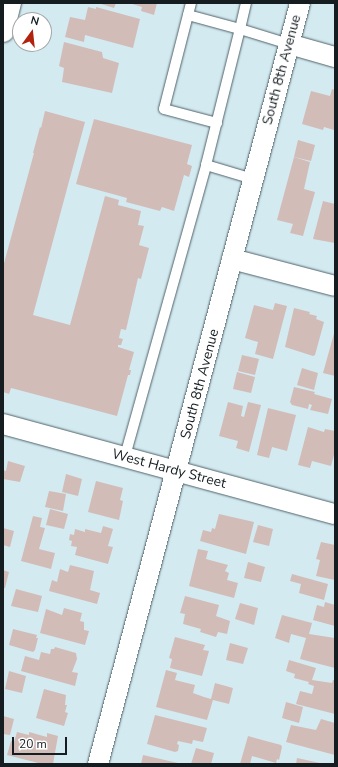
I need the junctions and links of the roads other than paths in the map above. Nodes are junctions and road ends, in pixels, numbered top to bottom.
1 (10, 3) edge
2 (191, 3) edge
3 (246, 3) edge
4 (300, 3) edge
5 (188, 15) junction
6 (240, 29) junction
7 (3, 31) edge
8 (289, 44) junction
9 (335, 57) edge
10 (217, 123) junction
11 (206, 165) junction
12 (253, 179) junction
13 (232, 259) junction
14 (335, 286) edge
15 (3, 424) edge
16 (125, 456) junction
17 (177, 471) junction
18 (335, 514) edge
19 (98, 764) edge

1 - 7 main road
2 - 5 lane
3 - 6 lane
4 - 8 street, South 8th Avenue
5 - 6 lane
5 - 10 lane
6 - 8 lane
6 - 10 lane
8 - 9 street
8 - 12 street, South 8th Avenue
10 - 11 lane
11 - 12 lane
11 - 16 lane
12 - 13 street, South 8th Avenue
13 - 14 street
13 - 17 street, South 8th Avenue
15 - 16 street, West Hardy Street
16 - 17 street, West Hardy Street
17 - 18 street, West Hardy Street
17 - 19 street, South 8th Avenue

